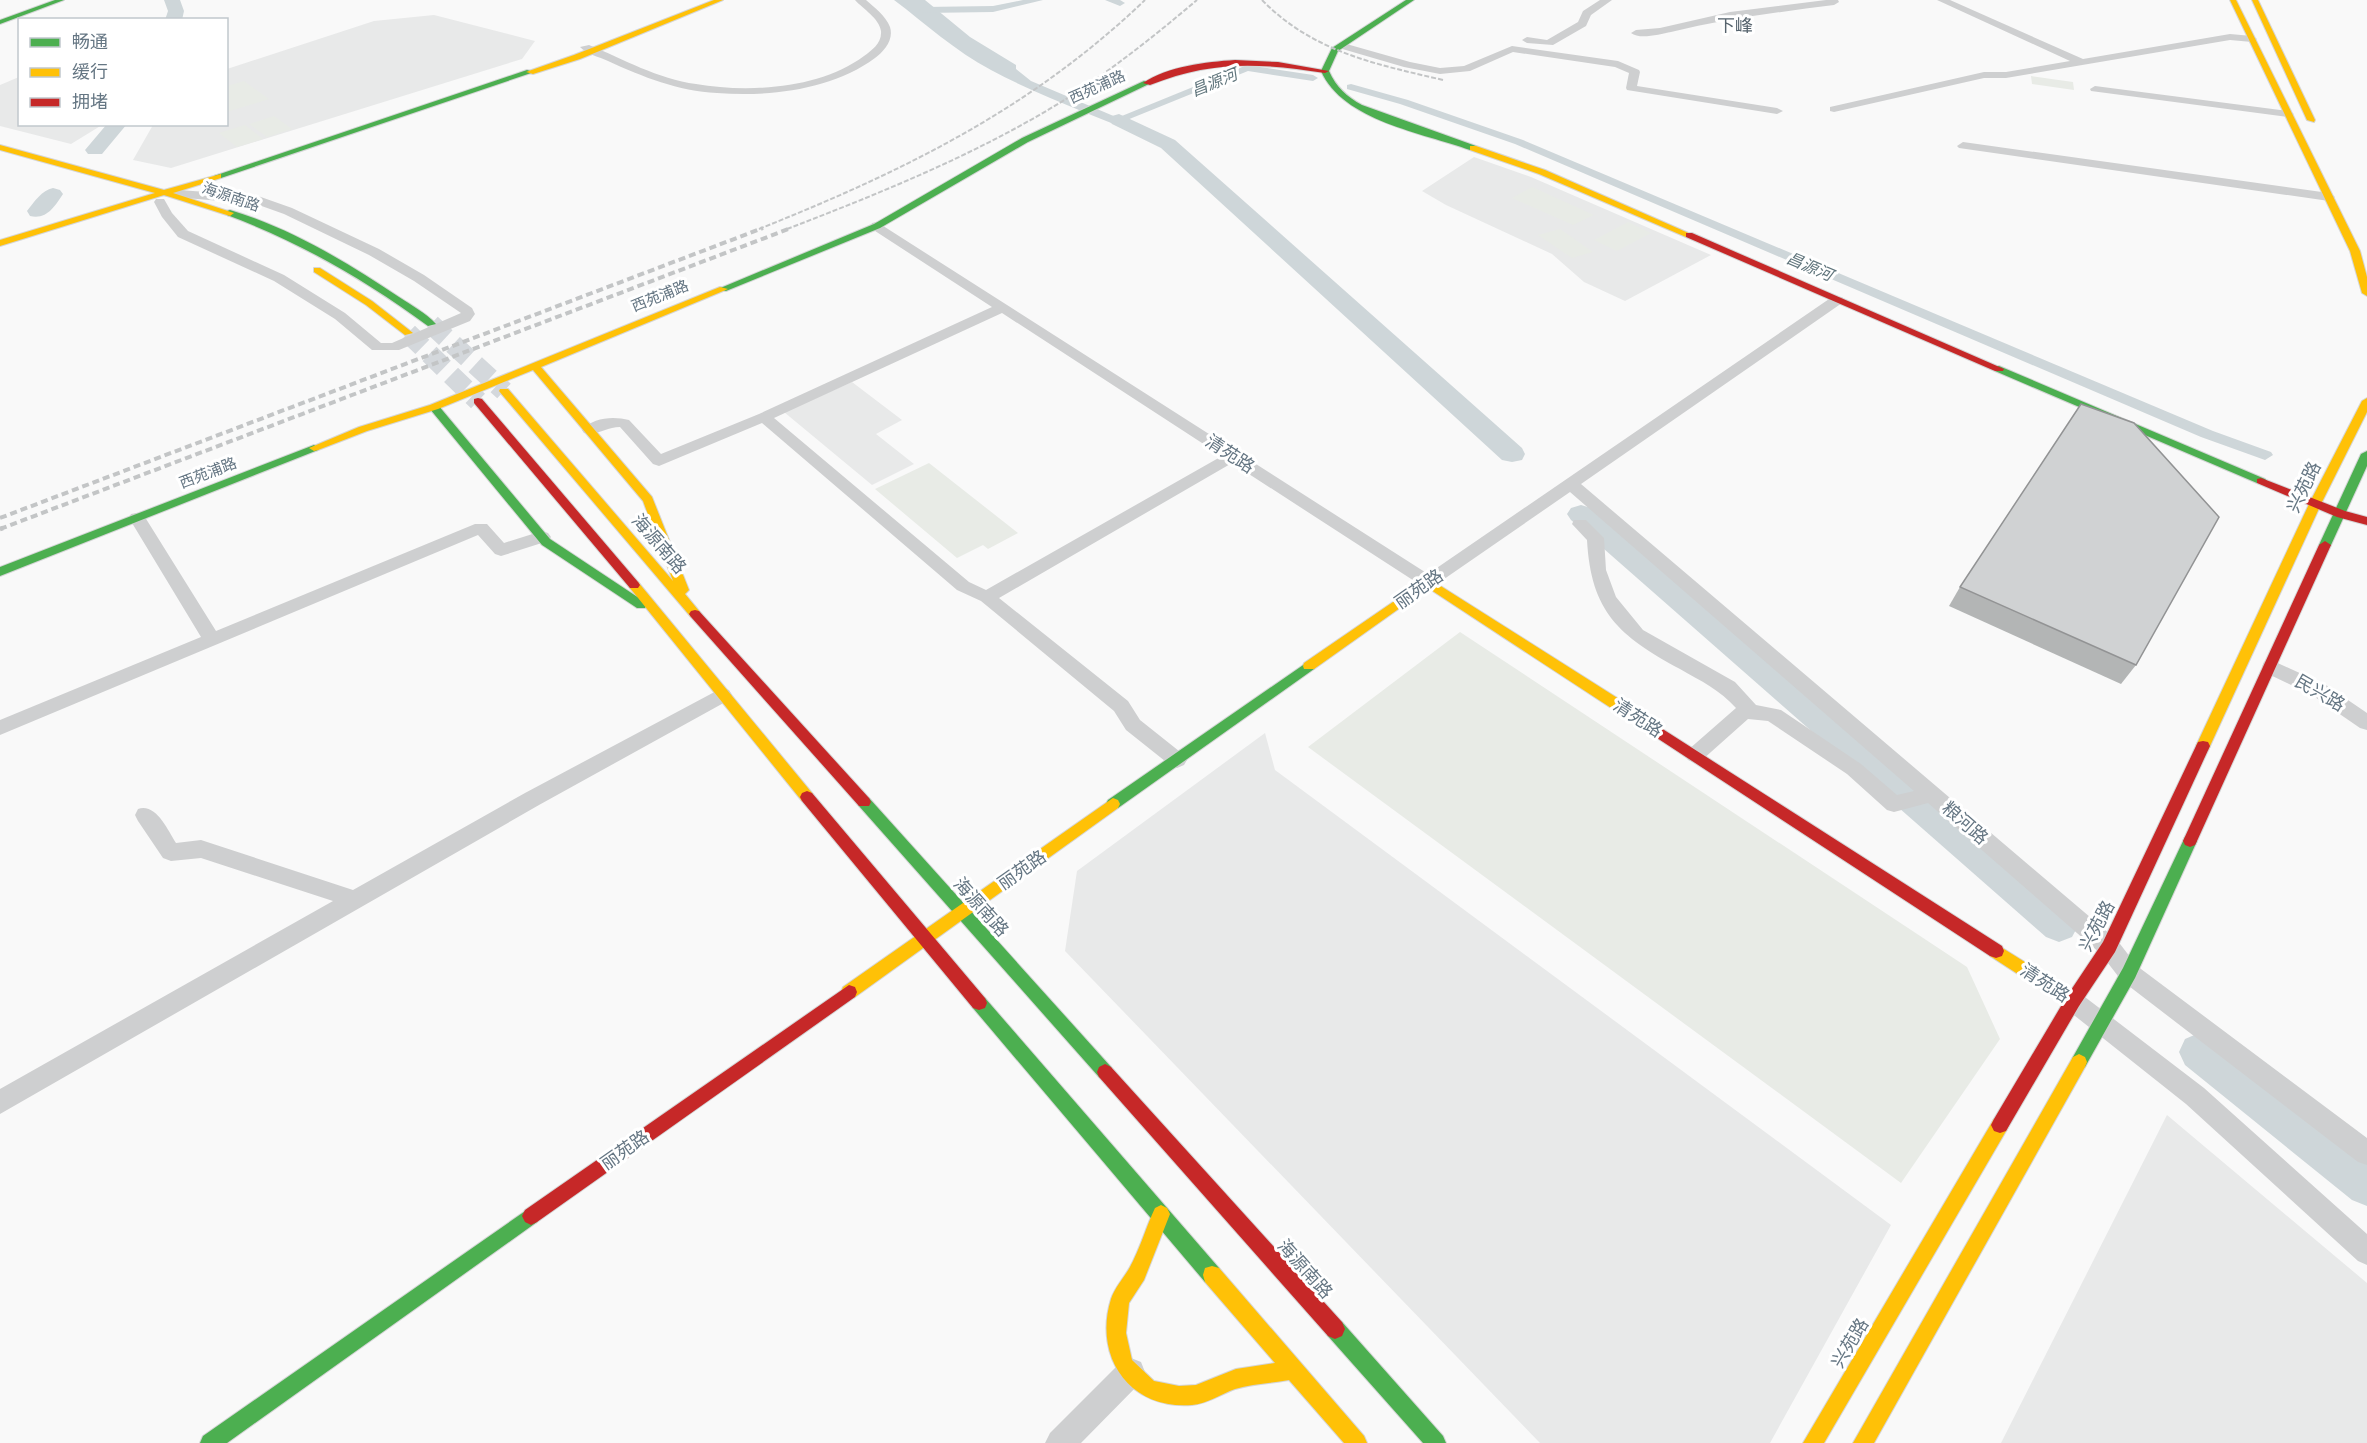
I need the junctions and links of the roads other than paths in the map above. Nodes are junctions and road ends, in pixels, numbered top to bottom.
1 (51, 0) edge
2 (61, 0) edge
3 (704, 0) edge
4 (720, 0) edge
5 (860, 0) edge
6 (1411, 0) edge
7 (1607, 0) edge
8 (1833, 0) edge
9 (1942, 0) edge
10 (2233, 0) edge
11 (2255, 0) edge
12 (78, 2) edge
13 (31, 18) edge
14 (41, 18) edge
15 (0, 20) edge
16 (18, 24) edge
17 (0, 31) edge
18 (1636, 33) dead end
19 (2252, 39) junction
20 (1339, 48) junction
21 (590, 49) junction
22 (2081, 62) junction
23 (1440, 70) junction
24 (1325, 71) junction
25 (2094, 89) dead end
26 (1834, 109) dead end
27 (1777, 111) dead end
28 (2288, 114) junction
29 (2318, 135) dead end
30 (1963, 146) dead end
31 (0, 147) edge
32 (0, 157) edge
33 (129, 193) junction
34 (144, 193) junction
35 (2329, 197) junction
36 (161, 198) junction
37 (220, 225) dead end
38 (877, 226) junction
39 (0, 234) edge
40 (0, 243) edge
41 (306, 265) dead end
42 (2367, 293) edge
43 (1837, 300) junction
44 (1003, 307) junction
45 (431, 324) tunnel mouth
46 (408, 333) tunnel mouth
47 (534, 365) junction
48 (504, 391) tunnel mouth
49 (478, 401) tunnel mouth
50 (2367, 401) edge
51 (434, 407) junction
52 (764, 417) junction
53 (363, 429) junction
54 (590, 430) junction
55 (453, 432) junction
56 (2367, 454) edge
57 (1233, 456) junction
58 (1570, 483) junction
59 (2316, 502) junction
60 (2343, 509) junction
61 (2367, 510) edge
62 (137, 518) junction
63 (2367, 521) edge
64 (1580, 524) dead end
65 (542, 537) junction
66 (0, 572) edge
67 (1428, 582) junction
68 (987, 597) junction
69 (690, 608) junction
70 (664, 621) junction
71 (212, 640) junction
72 (2271, 667) junction
73 (722, 695) junction
74 (1751, 711) junction
75 (2367, 723) edge
76 (0, 728) edge
77 (1695, 755) junction
78 (1177, 760) junction
79 (1892, 760) junction
80 (1854, 769) junction
81 (1931, 794) junction
82 (145, 814) dead end
83 (356, 900) junction
84 (962, 913) junction
85 (924, 939) junction
86 (2109, 947) junction
87 (2129, 973) junction
88 (2073, 1001) junction
89 (2101, 1025) junction
90 (0, 1102) edge
91 (2367, 1153) edge
92 (1161, 1214) junction
93 (2367, 1251) edge
94 (1294, 1369) junction
95 (1131, 1372) junction
96 (210, 1443) edge
97 (1060, 1443) edge
98 (1357, 1443) edge
99 (1436, 1443) edge
100 (1812, 1443) edge
101 (1863, 1443) edge

1 - 15 main road
2 - 15 main road
3 - 21 main road
4 - 21 main road
5 - 21 street
6 - 20 main road
7 - 23 street
8 - 18 street
9 - 22 street
10 - 19 main road
11 - 29 main road
12 - 13 main road
12 - 14 main road
16 - 17 main road
19 - 22 street
19 - 28 main road
20 - 23 street
20 - 24 main road
21 - 34 main road
21 - 36 main road
22 - 26 street
23 - 27 street
24 - 38 main road, 西苑浦路
24 - 43 main road
25 - 28 street
28 - 35 main road
30 - 35 street
31 - 34 main road, 海源南路
32 - 33 main road
33 - 34 main road
33 - 39 main road
34 - 36 main road, 海源南路
34 - 40 main road
35 - 42 main road
36 - 36 street
36 - 37 main road, 海源南路
36 - 45 main road, 海源南路
38 - 44 street, 清苑路
38 - 47 main road, 西苑浦路
41 - 46 main road
43 - 58 street, 丽苑路
43 - 59 main road
44 - 52 street
44 - 57 street, 清苑路
47 - 51 main road, 西苑浦路
47 - 54 main road
48 - 69 main road, 海源南路
49 - 70 main road
50 - 59 main road, 兴苑路
51 - 53 main road, 西苑浦路
51 - 55 main road
52 - 54 street
52 - 68 street
53 - 55 main road
53 - 62 main road, 西苑浦路
54 - 69 main road
55 - 65 main road
56 - 60 main road
57 - 67 street, 清苑路
57 - 68 street
58 - 67 street, 丽苑路
58 - 79 street, 粮河路
59 - 60 main road
59 - 86 main road, 兴苑路
60 - 61 main road
60 - 63 main road
60 - 72 main road
62 - 66 main road, 西苑浦路
62 - 71 street
64 - 74 street
65 - 70 main road
65 - 71 street
67 - 77 main road, 清苑路
67 - 78 main road, 丽苑路
68 - 78 street
69 - 84 main road, 海源南路
70 - 73 main road
71 - 76 street
72 - 75 street, 民兴路
72 - 87 main road
73 - 83 street
73 - 85 main road
74 - 77 street
74 - 80 street
77 - 88 main road, 清苑路
78 - 84 main road, 丽苑路
79 - 80 street
79 - 81 street, 粮河路
80 - 81 street
81 - 86 street, 粮河路
82 - 83 street
83 - 90 street
84 - 85 main road, 丽苑路
84 - 99 main road, 海源南路
85 - 92 main road
85 - 96 main road, 丽苑路
86 - 87 street, 粮河路
86 - 88 main road, 兴苑路
87 - 89 main road
87 - 91 street, 粮河路
88 - 89 street, 清苑路
88 - 100 main road, 兴苑路
89 - 93 street, 清苑路
89 - 101 main road
92 - 94 main road
92 - 95 main road
94 - 95 main road
94 - 98 main road
95 - 97 street

